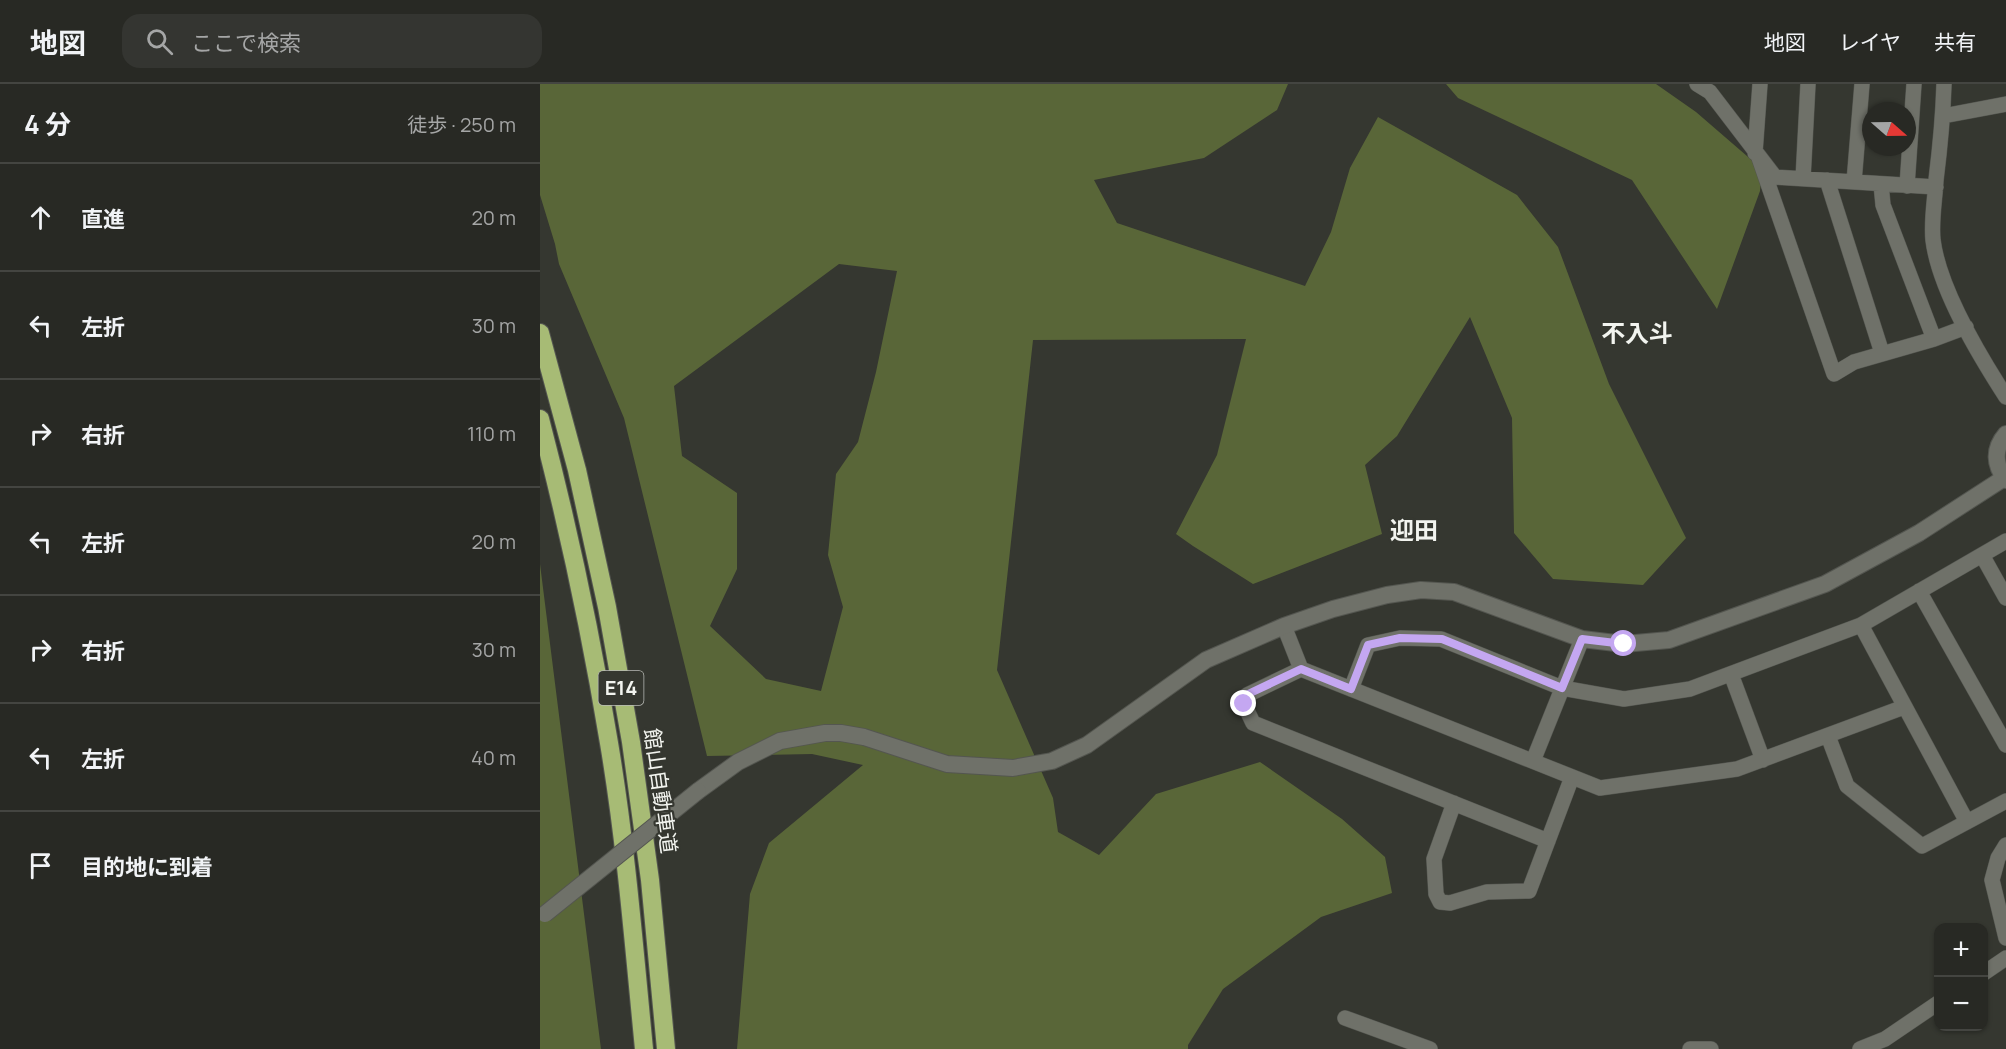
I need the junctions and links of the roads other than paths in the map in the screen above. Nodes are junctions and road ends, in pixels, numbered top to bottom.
1 (1760, 84) edge
2 (1808, 84) edge
3 (1862, 84) edge
4 (1914, 84) edge
5 (1944, 84) edge
6 (1706, 87) edge
7 (2006, 104) edge
8 (1943, 116) junction
9 (1757, 156) junction
10 (1803, 179) junction
11 (1827, 180) junction
12 (1854, 182) junction
13 (1881, 184) junction
14 (1907, 186) junction
15 (1936, 187) junction
16 (1966, 327) junction
17 (540, 333) edge
18 (1934, 339) junction
19 (1882, 353) junction
20 (2006, 397) edge
21 (540, 419) edge
22 (2006, 434) edge
23 (2005, 479) edge
24 (2006, 542) edge
25 (1982, 555) junction
26 (1918, 591) junction
27 (2006, 598) edge
28 (1861, 625) junction
29 (1284, 626) junction
30 (1582, 639) junction
31 (1301, 669) junction
32 (1731, 674) junction
33 (1562, 688) junction
34 (1351, 689) junction
35 (1905, 707) junction
36 (1828, 735) junction
37 (2006, 745) edge
38 (1763, 760) junction
39 (1533, 761) junction
40 (1572, 777) junction
41 (2006, 801) edge
42 (1454, 803) junction
43 (1967, 822) junction
44 (1548, 840) junction
45 (2006, 845) edge
46 (543, 917) edge
47 (2006, 938) edge
48 (2006, 958) edge
49 (1988, 970) edge
50 (1934, 1006) edge
51 (1345, 1018) dead end
52 (644, 1049) edge
53 (666, 1049) edge
54 (1430, 1049) edge
55 (1690, 1049) edge
56 (1711, 1049) edge
57 (1860, 1049) edge

1 - 9 street
2 - 10 street
3 - 12 street
4 - 14 street
5 - 8 street
6 - 9 street
7 - 8 street
8 - 15 street
9 - 10 street
9 - 19 street
10 - 11 street
11 - 12 street
11 - 19 street
12 - 13 street
13 - 14 street
13 - 18 street
14 - 15 street
15 - 16 street
16 - 18 street
16 - 20 street
17 - 53 highway, 館山自動車道 / E14
18 - 19 street
21 - 52 highway, 館山自動車道 / E14
22 - 23 street
23 - 30 street
24 - 25 street
25 - 26 street
25 - 27 street
26 - 28 street
26 - 37 street
28 - 32 street
28 - 35 street
29 - 30 street
29 - 31 street
29 - 46 street, bridge
30 - 33 street
31 - 34 street
31 - 42 street
32 - 33 street
32 - 38 street
33 - 34 street
33 - 39 street
34 - 39 street
35 - 36 street
35 - 43 street
36 - 38 street
36 - 43 street
38 - 40 street
39 - 40 street
40 - 44 street
41 - 43 street
42 - 44 street
42 - 44 street
45 - 47 street
48 - 49 street
50 - 57 street
51 - 54 street
55 - 56 street

